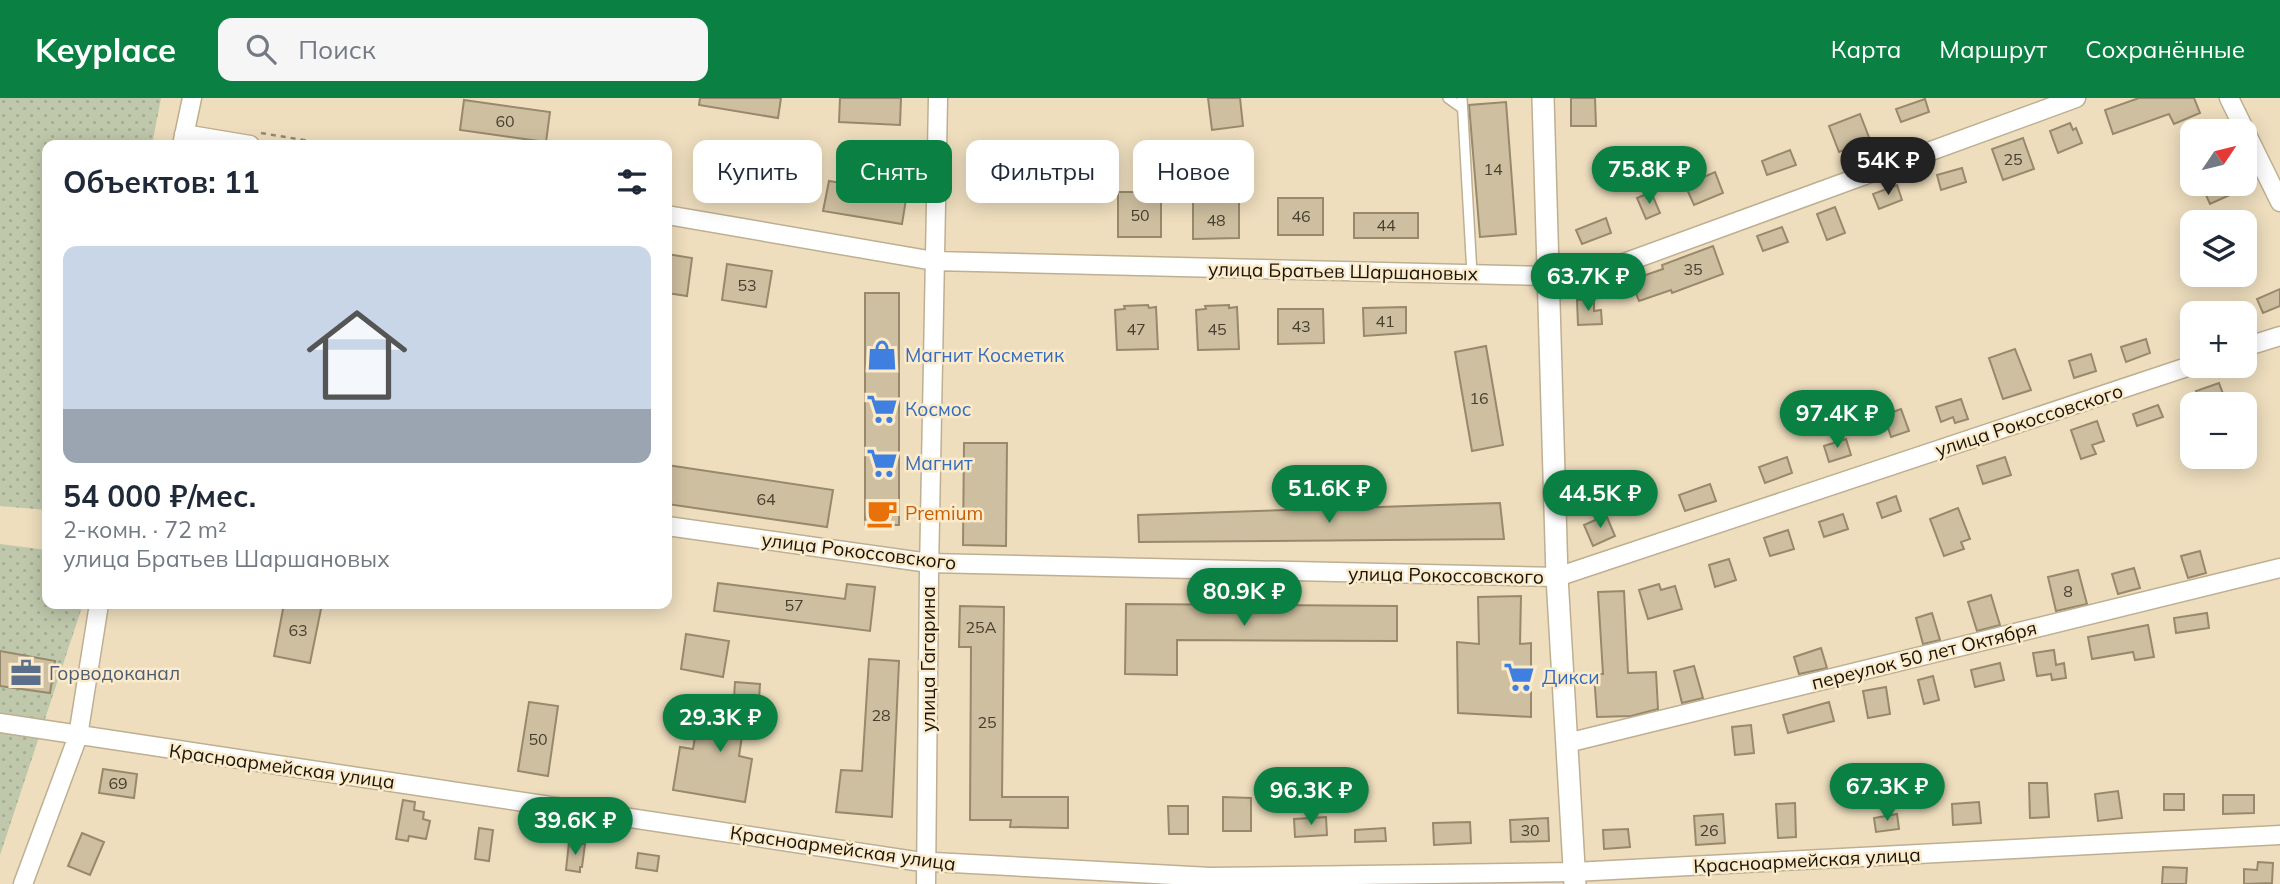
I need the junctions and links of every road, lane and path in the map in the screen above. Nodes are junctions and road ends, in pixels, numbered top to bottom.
1 (192, 98) edge
2 (938, 98) edge
3 (1448, 98) edge
4 (1543, 98) edge
5 (2076, 98) edge
6 (2229, 98) edge
7 (1462, 103) edge
8 (253, 139) edge
9 (183, 140) edge
10 (2280, 202) edge
11 (672, 216) edge
12 (934, 261) junction
13 (1472, 274) junction
14 (1549, 276) junction
15 (2280, 336) edge
16 (2257, 343) edge
17 (2180, 369) edge
18 (672, 527) edge
19 (929, 563) junction
20 (2280, 568) edge
21 (1558, 577) junction
22 (98, 609) edge
23 (0, 723) edge
24 (78, 736) junction
25 (1567, 743) junction
26 (2280, 835) edge
27 (927, 862) junction
28 (1575, 878) edge
29 (23, 884) edge
30 (926, 884) edge

1 - 9 street
2 - 12 street, улица Гагарина
3 - 7 lane
4 - 14 street
5 - 14 street, улица Братьев Шаршановых
6 - 10 street
7 - 13 lane
8 - 9 street
11 - 12 street, улица Братьев Шаршановых
12 - 13 street, улица Братьев Шаршановых
12 - 19 street, улица Гагарина
13 - 14 street, улица Братьев Шаршановых
14 - 21 street
15 - 16 street
17 - 21 street, улица Рокоссовского
18 - 19 street, улица Рокоссовского
19 - 21 street, улица Рокоссовского
19 - 27 street, улица Гагарина
20 - 25 street, переулок 50 лет Октября
21 - 25 street
22 - 24 street
23 - 24 street, Красноармейская улица
24 - 27 street, Красноармейская улица
24 - 29 street
25 - 28 street
26 - 28 street, Красноармейская улица
27 - 28 street, Красноармейская улица
27 - 30 street, улица Гагарина

